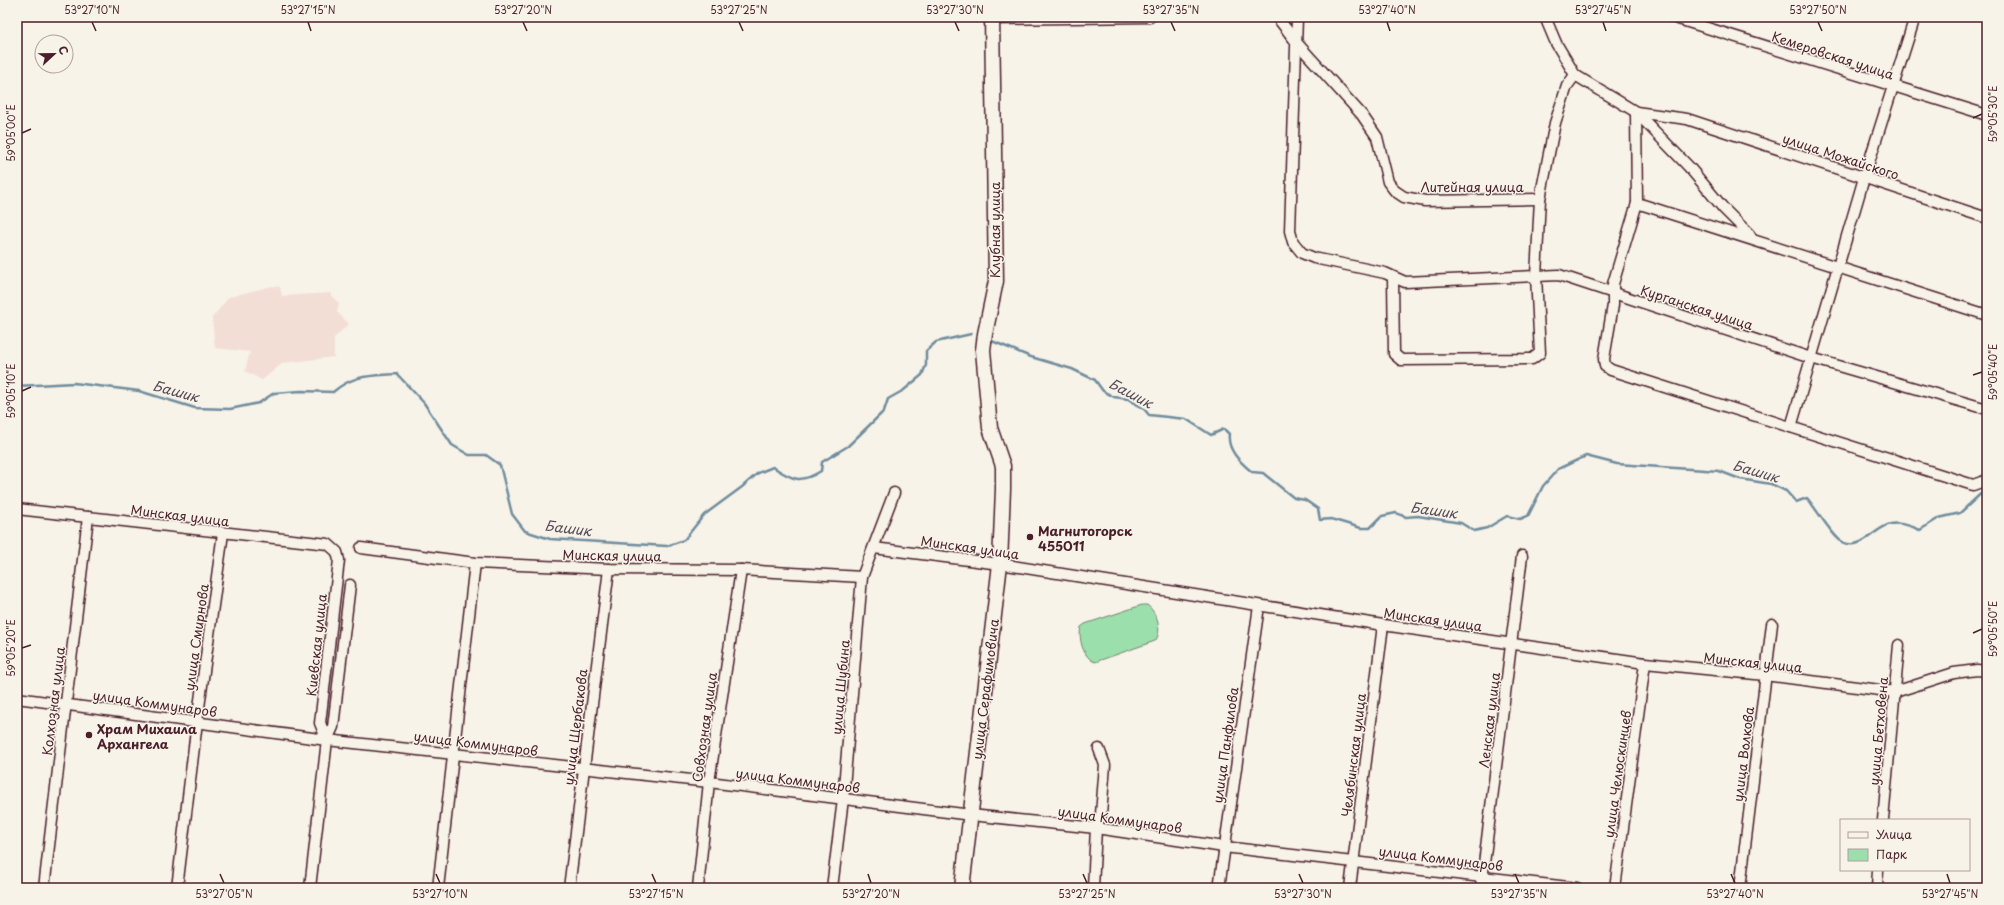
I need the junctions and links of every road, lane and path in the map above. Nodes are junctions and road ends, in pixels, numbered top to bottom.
1 (1150, 17) edge
2 (1277, 17) edge
3 (1297, 17) edge
4 (1545, 17) edge
5 (1672, 17) edge
6 (1915, 17) edge
7 (992, 18) edge
8 (1297, 43) junction
9 (1575, 75) junction
10 (1894, 87) junction
11 (1636, 112) junction
12 (1987, 115) edge
13 (1864, 178) junction
14 (1540, 199) junction
15 (1637, 203) junction
16 (1987, 218) edge
17 (1752, 239) junction
18 (1838, 267) junction
19 (1536, 276) junction
20 (1393, 278) junction
21 (1613, 293) junction
22 (1987, 315) edge
23 (1811, 358) junction
24 (1987, 408) edge
25 (1791, 427) junction
26 (1987, 480) edge
27 (1003, 488) joint
28 (894, 493) dead end
29 (17, 509) edge
30 (88, 518) junction
31 (223, 533) junction
32 (361, 548) dead end
33 (874, 548) junction
34 (337, 552) joint
35 (1522, 556) dead end
36 (475, 563) junction
37 (1000, 564) junction
38 (609, 569) junction
39 (741, 570) junction
40 (862, 577) junction
41 (350, 585) dead end
42 (1259, 606) junction
43 (333, 610) junction
44 (347, 612) junction
45 (1772, 624) dead end
46 (1383, 626) junction
47 (1512, 643) junction
48 (1899, 645) dead end
49 (1645, 663) junction
50 (1987, 671) edge
51 (1765, 675) junction
52 (1895, 692) junction
53 (17, 698) edge
54 (66, 704) junction
55 (197, 722) junction
56 (326, 740) junction
57 (1099, 749) dead end
58 (454, 753) junction
59 (582, 769) junction
60 (709, 782) junction
61 (843, 799) junction
62 (971, 815) junction
63 (1883, 819) edge
64 (1096, 828) junction
65 (1224, 847) junction
66 (1353, 861) junction
67 (1878, 871) edge
68 (1483, 876) junction
69 (44, 888) edge
70 (177, 888) edge
71 (310, 888) edge
72 (438, 888) edge
73 (568, 888) edge
74 (698, 888) edge
75 (832, 888) edge
76 (962, 888) edge
77 (1093, 888) edge
78 (1219, 888) edge
79 (1350, 888) edge
80 (1481, 888) edge
81 (1577, 888) edge
82 (1615, 888) edge
83 (1740, 888) edge
84 (1876, 888) edge

1 - 7 street
2 - 8 street
3 - 8 street, Курганская улица
4 - 9 street
5 - 10 street, Кемеровская улица
6 - 10 street
7 - 27 street, Клубная улица
8 - 14 street, Литейная улица
8 - 20 street, Курганская улица
9 - 11 street
9 - 14 street
10 - 12 street, Кемеровская улица
10 - 13 street
11 - 13 street, улица Можайского
11 - 15 street
11 - 17 street
13 - 16 street, улица Можайского
13 - 18 street
14 - 19 street
15 - 17 street
15 - 21 street
17 - 18 street
18 - 22 street
18 - 23 street
19 - 20 street, Курганская улица
19 - 20 street
19 - 21 street, Курганская улица
21 - 23 street, Курганская улица
21 - 25 street
23 - 24 street, Курганская улица
23 - 25 street
25 - 26 street
27 - 37 street, улица Серафимовича
28 - 33 street, улица Шубина
29 - 30 street, Минская улица
30 - 31 street, Минская улица
30 - 54 street, Колхозная улица
31 - 34 street, Минская улица
31 - 55 street, улица Смирнова
32 - 36 street, Минская улица
33 - 37 street, Минская улица
33 - 40 street, улица Шубина
34 - 43 street, Киевская улица
35 - 47 street, Ленская улица
36 - 38 street, Минская улица
36 - 58 street
37 - 42 street, Минская улица
37 - 62 street, улица Серафимовича
38 - 39 street, Минская улица
38 - 59 street, улица Щербакова
39 - 40 street, Минская улица
39 - 60 street, Совхозная улица
40 - 61 street, улица Шубина
41 - 44 street, Киевская улица
42 - 46 street, Минская улица
42 - 65 street, улица Панфилова
43 - 44 street
43 - 56 street, Киевская улица
44 - 56 street, Киевская улица
45 - 51 street, улица Волкова
46 - 47 street, Минская улица
46 - 66 street, Челябинская улица
47 - 49 street, Минская улица
47 - 68 street, Ленская улица
48 - 52 street, улица Бетховена
49 - 51 street, Минская улица
49 - 82 street, улица Челюскинцев
50 - 52 street, Минская улица
51 - 52 street, Минская улица
51 - 83 street, улица Волкова
52 - 63 street, улица Бетховена
53 - 54 street, улица Коммунаров
54 - 55 street, улица Коммунаров
54 - 69 street, Колхозная улица
55 - 56 street, улица Коммунаров
55 - 70 street, улица Смирнова
56 - 58 street, улица Коммунаров
56 - 71 street, Киевская улица
57 - 64 street
58 - 59 street, улица Коммунаров
58 - 72 street
59 - 60 street, улица Коммунаров
59 - 73 street, улица Щербакова
60 - 61 street, улица Коммунаров
60 - 74 street, Совхозная улица
61 - 62 street, улица Коммунаров
61 - 75 street, улица Шубина
62 - 64 street, улица Коммунаров
62 - 76 street, улица Серафимовича
64 - 65 street, улица Коммунаров
64 - 77 street
65 - 66 street, улица Коммунаров
65 - 78 street, улица Панфилова
66 - 68 street, улица Коммунаров
66 - 79 street, Челябинская улица
67 - 84 street
68 - 80 street, Ленская улица
68 - 81 street, улица Коммунаров

